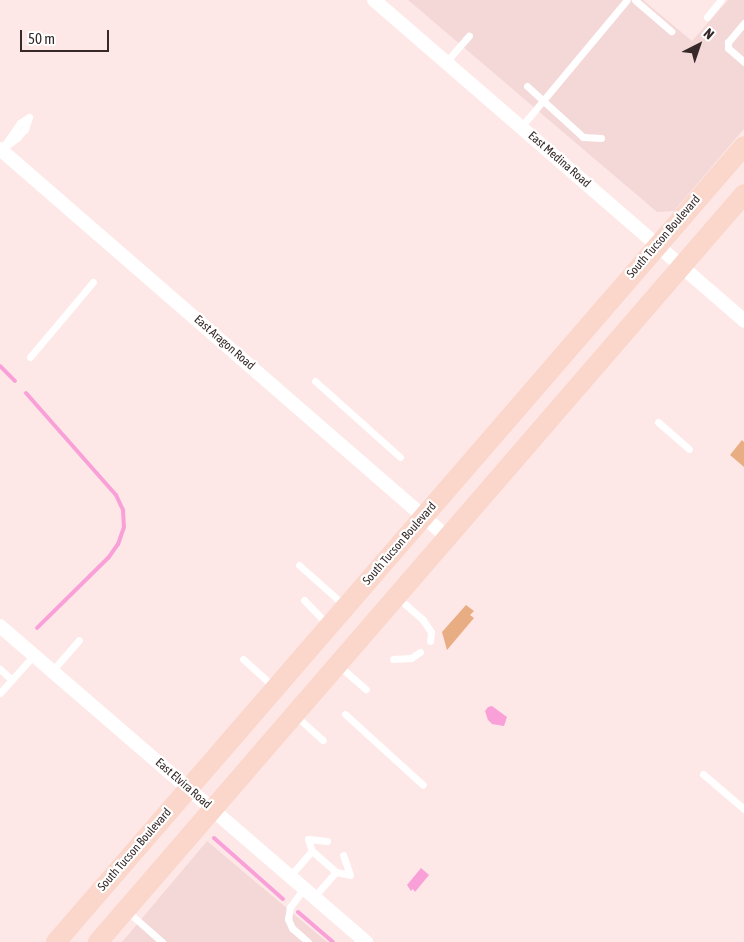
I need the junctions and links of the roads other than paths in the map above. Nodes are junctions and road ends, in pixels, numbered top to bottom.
1 (374, 0) edge
2 (627, 0) edge
3 (635, 0) edge
4 (722, 0) edge
5 (707, 17) dead end
6 (744, 23) edge
7 (671, 31) dead end
8 (469, 36) dead end
9 (446, 62) junction
10 (744, 62) edge
11 (527, 86) dead end
12 (541, 101) junction
13 (521, 127) junction
14 (602, 138) dead end
15 (744, 146) edge
16 (1, 150) edge
17 (744, 194) edge
18 (657, 245) junction
19 (681, 266) junction
20 (92, 282) dead end
21 (744, 321) edge
22 (30, 357) dead end
23 (315, 381) dead end
24 (658, 422) dead end
25 (689, 450) dead end
26 (400, 457) dead end
27 (424, 517) junction
28 (447, 538) junction
29 (299, 565) dead end
30 (396, 596) junction
31 (304, 600) dead end
32 (346, 607) junction
33 (329, 626) junction
34 (1, 629) edge
35 (79, 640) dead end
36 (430, 641) dead end
37 (420, 652) dead end
38 (34, 655) junction
39 (394, 659) dead end
40 (244, 660) dead end
41 (337, 664) junction
42 (0, 669) edge
43 (52, 671) junction
44 (12, 680) junction
45 (275, 688) junction
46 (366, 690) dead end
47 (0, 693) edge
48 (294, 714) junction
49 (345, 714) dead end
50 (323, 740) dead end
51 (703, 774) dead end
52 (423, 785) dead end
53 (188, 789) junction
54 (212, 808) junction
55 (744, 809) edge
56 (327, 841) dead end
57 (312, 851) junction
58 (343, 855) dead end
59 (336, 872) junction
60 (290, 876) junction
61 (309, 892) junction
62 (125, 910) junction
63 (56, 942) edge
64 (98, 942) edge
65 (162, 942) edge
66 (308, 942) edge
67 (366, 942) edge

1 - 9 street, East Medina Road
2 - 12 lane
3 - 7 lane
4 - 5 lane
6 - 10 lane
8 - 9 lane
9 - 13 street, East Medina Road
11 - 12 lane
12 - 13 lane
12 - 14 lane
13 - 18 street, East Medina Road
15 - 18 main road, South Tucson Boulevard
16 - 16 lane
16 - 27 street, East Aragon Road
17 - 19 main road
18 - 19 street, East Medina Road
18 - 27 main road, South Tucson Boulevard
19 - 21 street, East Medina Road
19 - 28 main road
20 - 22 lane
23 - 26 lane
24 - 25 lane
27 - 28 street, East Aragon Road
27 - 32 main road, South Tucson Boulevard
28 - 30 main road
29 - 32 lane
30 - 36 lane
30 - 41 main road
31 - 33 lane
32 - 33 main road, South Tucson Boulevard
33 - 45 main road, South Tucson Boulevard
34 - 38 street, East Elvira Road
35 - 43 lane
37 - 39 lane
38 - 43 street, East Elvira Road
38 - 44 lane
40 - 45 lane
41 - 46 lane
41 - 48 main road
42 - 44 lane
43 - 53 street, East Elvira Road
44 - 47 lane
45 - 53 main road, South Tucson Boulevard
48 - 50 lane
48 - 54 main road
49 - 52 lane
51 - 55 lane
53 - 54 street, East Elvira Road
53 - 63 main road, South Tucson Boulevard
54 - 60 street, East Elvira Road
54 - 62 main road
56 - 57 lane
57 - 59 lane
57 - 60 lane
58 - 59 lane
59 - 61 lane
60 - 61 street, East Elvira Road
61 - 66 lane
61 - 67 street, East Elvira Road
62 - 64 main road
62 - 65 lane

